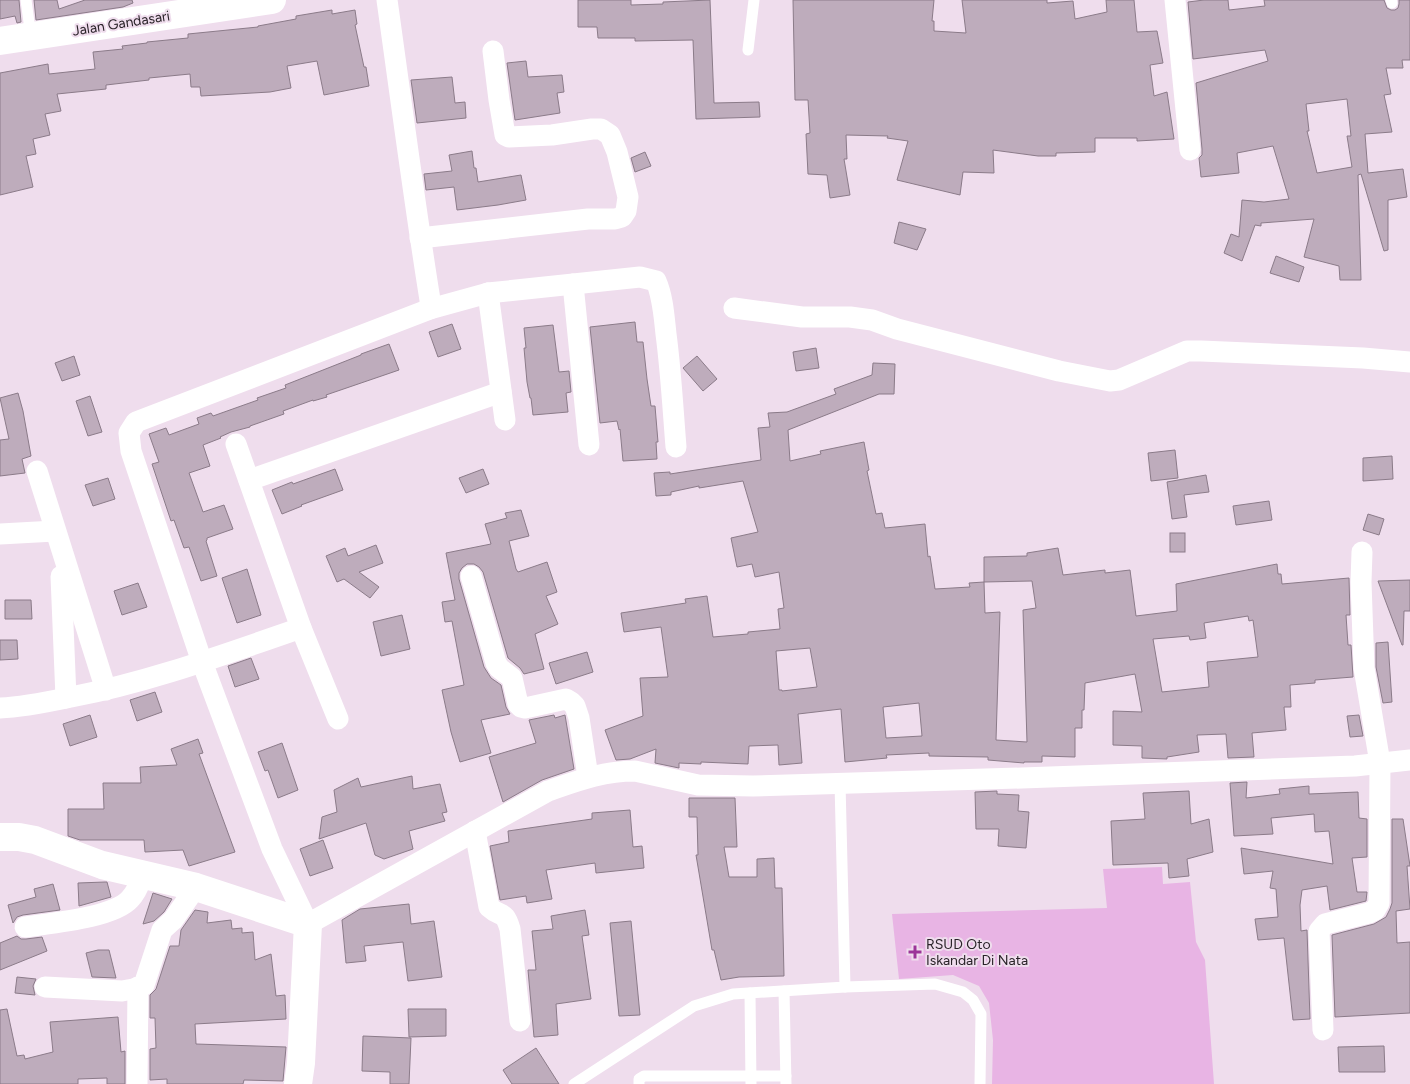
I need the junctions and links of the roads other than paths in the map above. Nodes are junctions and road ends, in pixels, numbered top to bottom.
1 (26, 0) edge
2 (272, 0) edge
3 (387, 0) edge
4 (754, 0) edge
5 (1175, 0) edge
6 (31, 37) junction
7 (0, 41) edge
8 (748, 50) dead end
9 (493, 51) dead end
10 (1190, 150) dead end
11 (420, 238) junction
12 (573, 284) junction
13 (488, 293) junction
14 (734, 308) dead end
15 (430, 309) junction
16 (1410, 362) edge
17 (501, 392) junction
18 (504, 420) dead end
19 (236, 444) dead end
20 (589, 445) dead end
21 (676, 447) dead end
22 (37, 471) dead end
23 (249, 480) junction
24 (0, 534) edge
25 (57, 539) junction
26 (1362, 552) dead end
27 (471, 576) dead end
28 (301, 628) junction
29 (202, 662) junction
30 (106, 690) junction
31 (66, 698) junction
32 (0, 708) edge
33 (338, 719) dead end
34 (1410, 760) edge
35 (1380, 763) junction
36 (588, 777) junction
37 (840, 783) junction
38 (476, 831) junction
39 (0, 837) edge
40 (143, 875) junction
41 (196, 887) junction
42 (308, 924) junction
43 (25, 927) dead end
44 (45, 987) dead end
45 (138, 987) junction
46 (845, 987) junction
47 (784, 991) junction
48 (750, 993) junction
49 (520, 1021) dead end
50 (1323, 1030) dead end
51 (751, 1080) edge
52 (786, 1080) edge
53 (136, 1084) edge
54 (298, 1084) edge
55 (574, 1084) edge
56 (639, 1084) edge
57 (980, 1084) edge

1 - 6 lane
2 - 6 street, Jalan Gandasari
3 - 11 street
4 - 8 lane
5 - 10 street
6 - 7 street, Jalan Gandasari
9 - 11 street
11 - 15 street
12 - 13 street
12 - 20 street
12 - 21 street
13 - 15 street
13 - 17 street
14 - 16 street
15 - 29 street
17 - 18 street
17 - 23 street
19 - 23 street
22 - 25 street
23 - 28 street
24 - 25 street
25 - 30 street
25 - 31 street
26 - 35 street
27 - 36 street
28 - 29 street
28 - 33 street
29 - 30 street
29 - 42 street
30 - 31 street
31 - 32 street
34 - 35 street
35 - 37 street
35 - 50 street
36 - 37 street
36 - 38 street
37 - 46 lane
38 - 42 street
38 - 49 street
39 - 40 street
40 - 41 street
40 - 43 street
41 - 42 street
41 - 45 street
42 - 54 street
44 - 45 street
45 - 53 street
46 - 47 lane
46 - 57 lane
47 - 48 lane
47 - 52 lane
48 - 51 lane
48 - 55 lane
51 - 52 lane
51 - 56 lane

